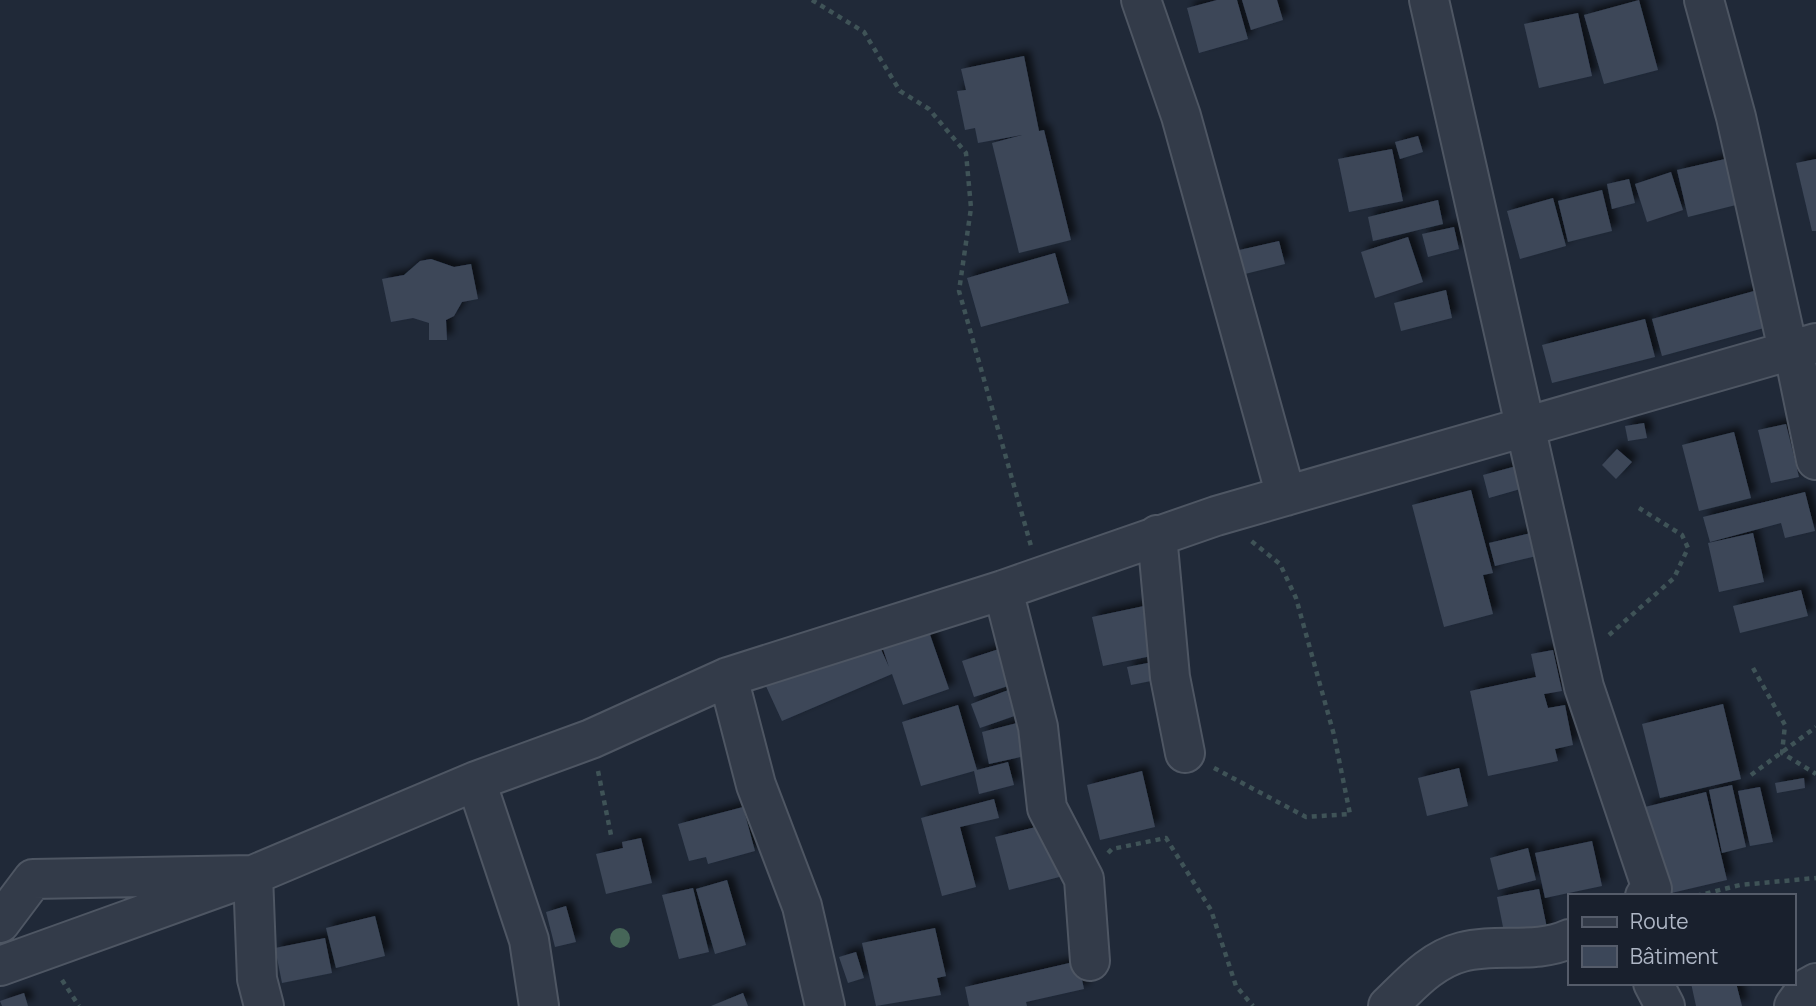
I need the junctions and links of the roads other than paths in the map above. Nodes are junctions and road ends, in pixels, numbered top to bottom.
1 (1141, 0) edge
2 (1429, 0) edge
3 (1704, 0) edge
4 (1799, 347) edge
5 (1525, 426) junction
6 (1816, 460) edge
7 (1286, 496) junction
8 (1157, 535) junction
9 (1003, 590) junction
10 (728, 677) junction
11 (1185, 753) road end
12 (476, 780) junction
13 (253, 875) junction
14 (1647, 894) edge
15 (0, 923) edge
16 (1568, 940) edge
17 (1090, 961) dead end
18 (0, 966) edge
19 (1816, 982) edge
20 (1654, 985) edge
21 (264, 1006) edge
22 (539, 1006) edge
23 (825, 1006) edge
24 (1388, 1006) edge
25 (1665, 1006) edge
26 (1794, 1006) edge

1 - 7 street
2 - 5 street
3 - 4 street
4 - 5 street
4 - 6 street
5 - 7 street
5 - 14 street
7 - 8 street
8 - 9 street
8 - 11 street
9 - 10 street
9 - 17 street
10 - 12 street
10 - 23 street
12 - 13 street
12 - 22 street
13 - 15 street
13 - 18 street
13 - 21 street
16 - 24 street
19 - 26 street
20 - 25 street

